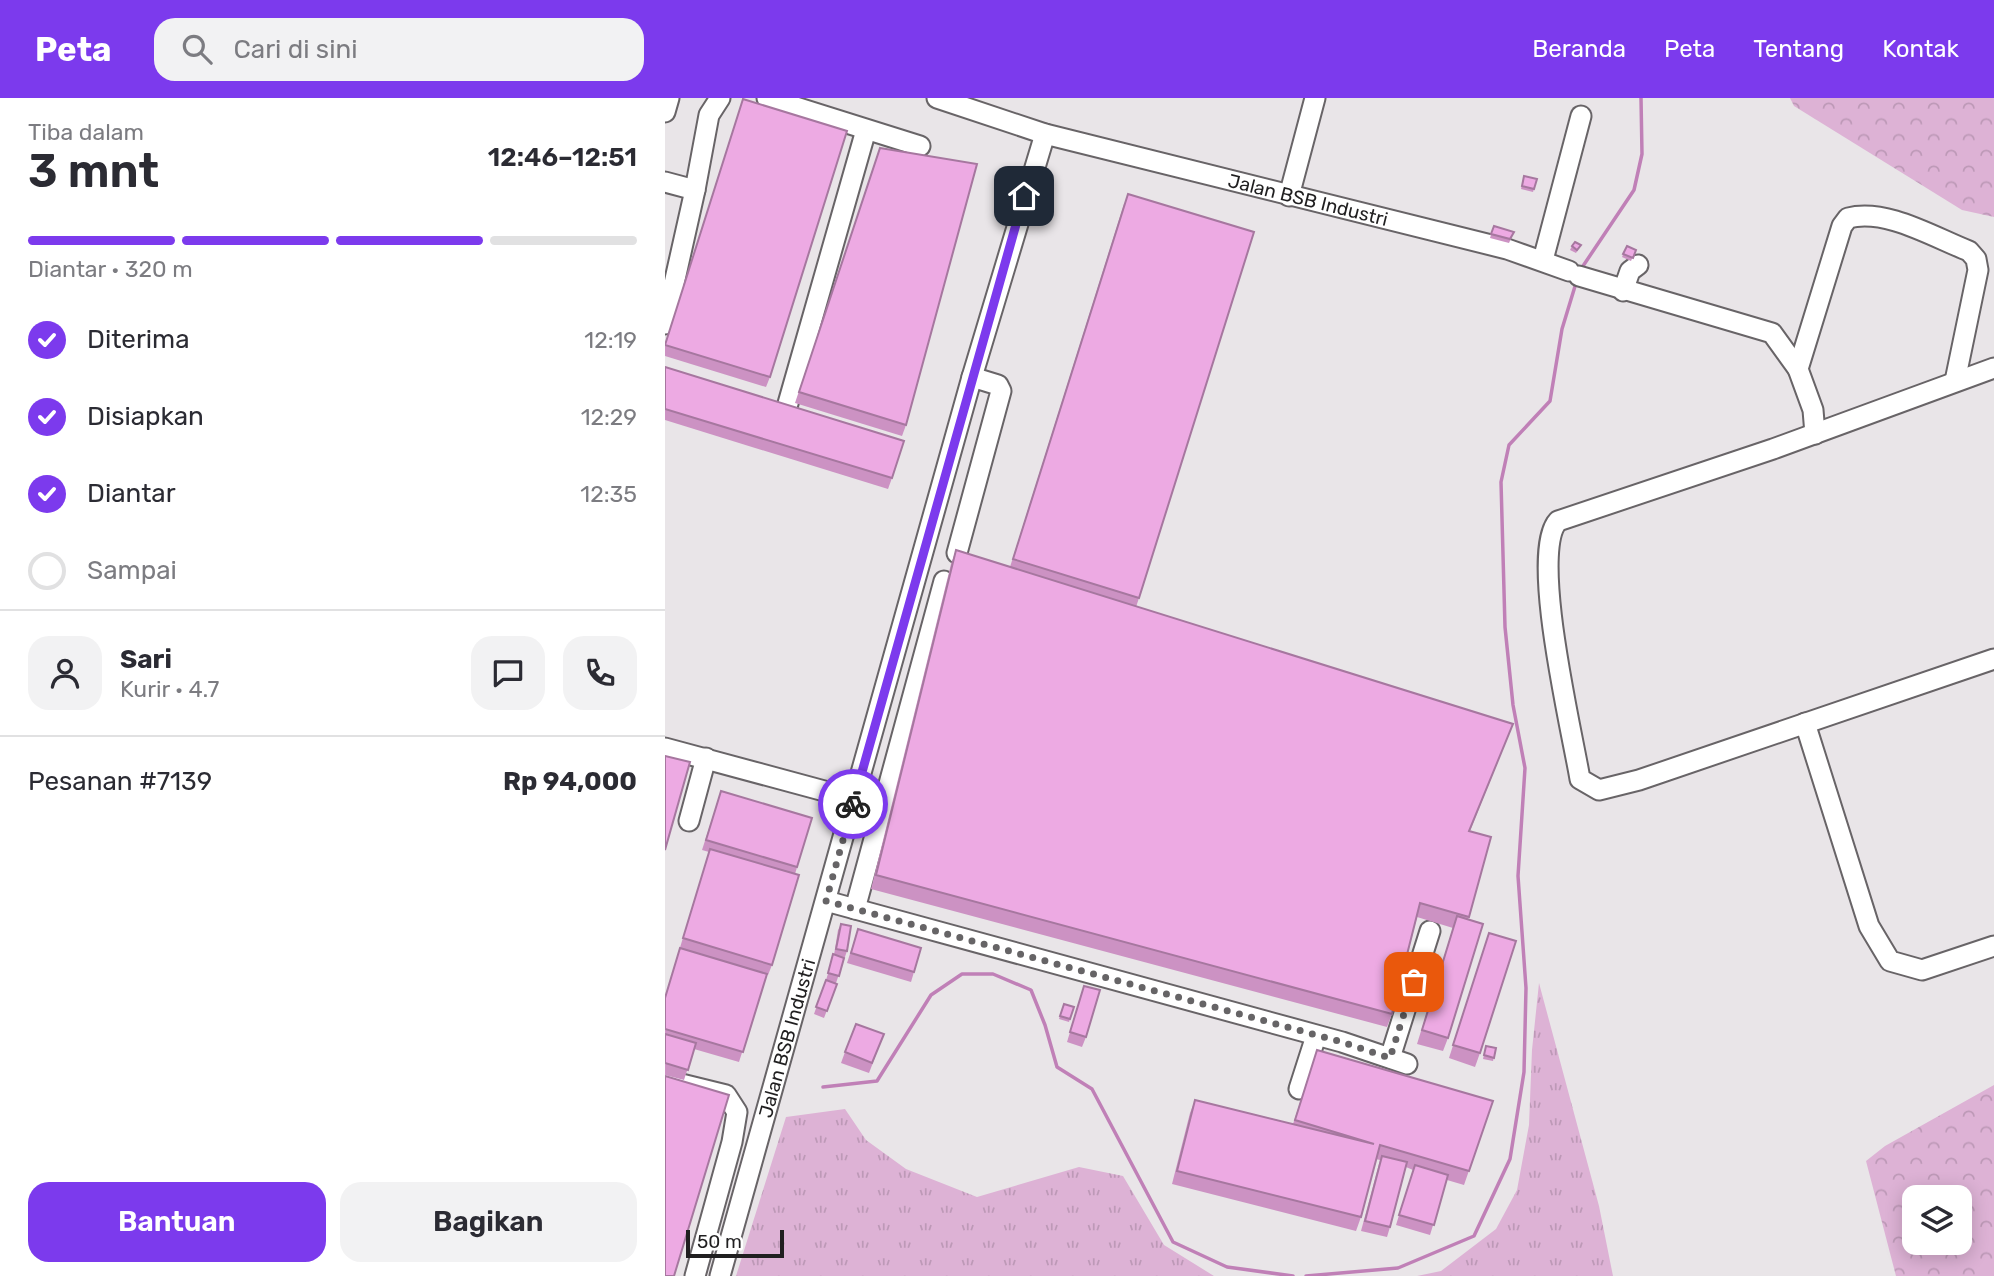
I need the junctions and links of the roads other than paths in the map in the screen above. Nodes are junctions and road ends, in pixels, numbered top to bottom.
1 (669, 98) edge
2 (720, 98) edge
3 (767, 98) edge
4 (937, 98) edge
5 (1315, 98) edge
6 (665, 112) edge
7 (1581, 116) dead end
8 (866, 130) junction
9 (1045, 134) junction
10 (921, 146) dead end
11 (665, 181) edge
12 (695, 190) junction
13 (1289, 196) junction
14 (1543, 260) junction
15 (1637, 265) dead end
16 (1623, 291) junction
17 (665, 324) edge
18 (1994, 368) edge
19 (1798, 369) junction
20 (972, 377) junction
21 (1955, 381) junction
22 (762, 400) edge
23 (787, 407) junction
24 (811, 414) edge
25 (1809, 436) junction
26 (957, 553) edge
27 (944, 581) dead end
28 (1994, 659) edge
29 (1805, 723) junction
30 (665, 748) edge
31 (706, 758) junction
32 (854, 799) junction
33 (689, 821) dead end
34 (826, 901) junction
35 (855, 909) junction
36 (1430, 932) dead end
37 (1994, 946) edge
38 (1316, 1036) junction
39 (665, 1080) edge
40 (1299, 1089) dead end
41 (695, 1276) edge
42 (720, 1276) edge

1 - 6 lane
2 - 12 lane
3 - 8 lane
4 - 9 lane, Jalan BSB Industri
5 - 13 lane
7 - 14 lane
8 - 10 lane
8 - 23 lane
9 - 13 lane, Jalan BSB Industri
9 - 20 lane, Jalan BSB Industri
11 - 12 lane
12 - 17 lane
13 - 14 lane, Jalan BSB Industri
14 - 16 lane, Jalan BSB Industri
15 - 16 lane
16 - 19 lane, Jalan BSB Industri
18 - 21 lane
19 - 21 lane
19 - 25 lane, Jalan BSB Industri
20 - 26 lane
20 - 32 lane, Jalan BSB Industri
21 - 25 lane
22 - 23 lane
23 - 24 lane
25 - 29 lane
27 - 35 lane
28 - 29 lane
29 - 37 lane
30 - 31 lane
31 - 32 lane
31 - 33 lane
32 - 34 lane, Jalan BSB Industri
34 - 35 lane
34 - 42 lane, Jalan BSB Industri
35 - 38 lane
36 - 38 lane
38 - 40 lane
39 - 41 lane

